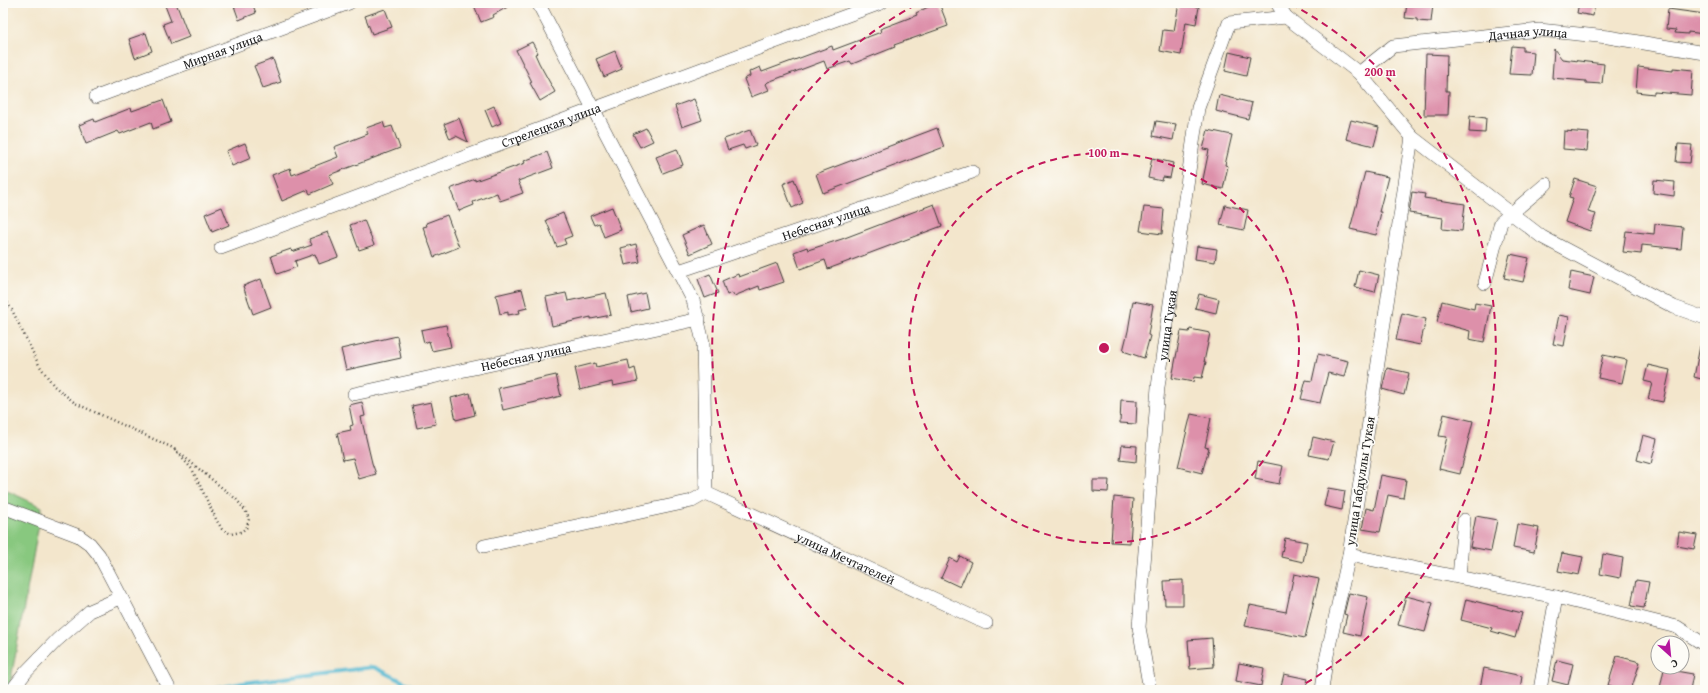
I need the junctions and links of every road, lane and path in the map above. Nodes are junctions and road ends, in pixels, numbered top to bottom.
1 (349, 3) edge
2 (538, 3) edge
3 (881, 3) edge
4 (1277, 3) edge
5 (1286, 17) junction
6 (1705, 53) edge
7 (1359, 73) junction
8 (96, 97) dead end
9 (593, 109) junction
10 (1412, 137) junction
11 (972, 172) dead end
12 (1546, 184) dead end
13 (1511, 213) junction
14 (221, 248) dead end
15 (679, 271) junction
16 (1486, 283) dead end
17 (3, 296) edge
18 (1705, 318) edge
19 (698, 319) junction
20 (354, 394) dead end
21 (172, 448) junction
22 (706, 493) junction
23 (3, 507) edge
24 (1464, 520) dead end
25 (484, 546) dead end
26 (1348, 555) junction
27 (1459, 577) junction
28 (1556, 597) junction
29 (120, 598) junction
30 (986, 623) dead end
31 (1705, 645) edge
32 (12, 690) edge
33 (170, 690) edge
34 (1150, 690) edge
35 (1322, 690) edge
36 (1540, 690) edge

1 - 8 street, Мирная улица
2 - 9 street
3 - 9 street, Стрелецкая улица
4 - 5 street
5 - 7 street
5 - 34 street, улица Тукая
6 - 7 street, Дачная улица
7 - 10 street
9 - 14 street, Стрелецкая улица
9 - 15 street
10 - 13 street
10 - 26 street, улица Габдуллы Тукая
11 - 15 street, Небесная улица
12 - 13 street
13 - 16 street
13 - 18 street
15 - 19 street
17 - 21 path
19 - 20 street, Небесная улица
19 - 22 street
21 - 21 path
22 - 25 street
22 - 30 street, улица Мечтателей
23 - 29 street
24 - 27 street
26 - 27 street, улица Габдуллы Тукая
26 - 35 street
27 - 28 street, улица Габдуллы Тукая
28 - 31 street, улица Габдуллы Тукая
28 - 36 street
29 - 32 street
29 - 33 street

